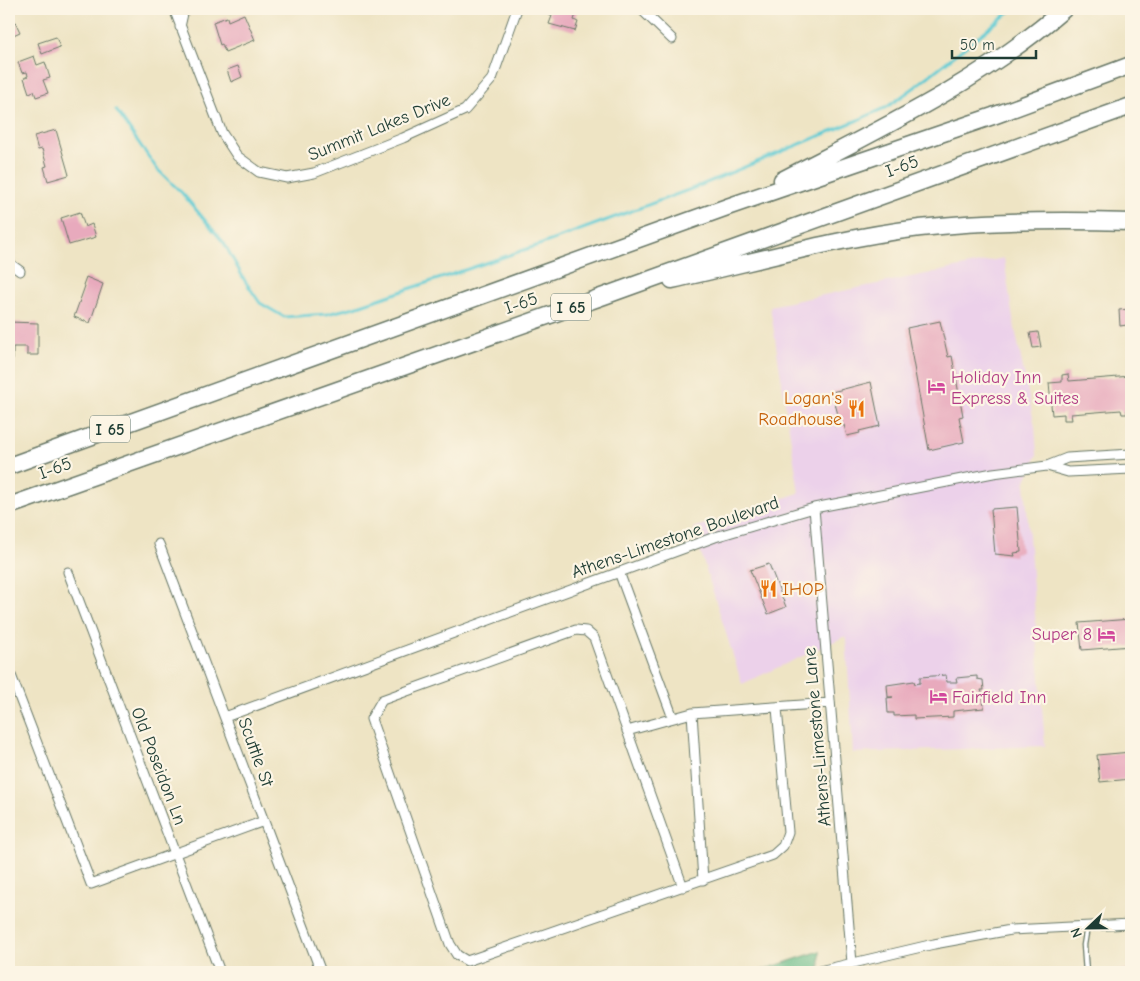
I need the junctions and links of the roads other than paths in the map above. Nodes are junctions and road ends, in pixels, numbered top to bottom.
1 (174, 9) edge
2 (184, 9) edge
3 (517, 9) edge
4 (641, 9) edge
5 (1064, 9) edge
6 (180, 28) junction
7 (672, 39) dead end
8 (1131, 66) edge
9 (1131, 106) edge
10 (730, 206) junction
11 (1131, 222) edge
12 (9, 263) edge
13 (20, 271) dead end
14 (604, 296) junction
15 (1131, 454) edge
16 (9, 466) edge
17 (1047, 466) junction
18 (1131, 469) edge
19 (9, 506) edge
20 (814, 508) junction
21 (159, 544) dead end
22 (68, 572) dead end
23 (619, 572) junction
24 (9, 670) edge
25 (830, 703) junction
26 (777, 708) junction
27 (692, 713) junction
28 (225, 717) junction
29 (673, 718) junction
30 (627, 732) junction
31 (264, 821) junction
32 (174, 854) junction
33 (703, 880) junction
34 (683, 887) junction
35 (1131, 924) edge
36 (1087, 927) junction
37 (852, 963) junction
38 (220, 972) edge
39 (321, 972) edge
40 (815, 972) edge
41 (1086, 972) edge

1 - 6 street, Summit Lakes Drive
2 - 6 street
3 - 6 street, Summit Lakes Drive
4 - 7 street
5 - 10 highway
8 - 10 highway, I 65
9 - 14 highway, I-65 / I 65
10 - 16 highway, I 65
11 - 14 highway
12 - 13 street
14 - 19 highway, I-65 / I 65
15 - 17 street, Athens-Limestone Boulevard
17 - 18 street, Athens-Limestone Boulevard
17 - 20 street, Athens-Limestone Boulevard
20 - 23 street, Athens-Limestone Boulevard
20 - 25 street, Athens-Limestone Lane
21 - 28 street, Scuttle St
22 - 32 street, Old Poseidon Ln
23 - 28 street, Athens-Limestone Boulevard
23 - 29 street
24 - 32 street
25 - 26 street
25 - 37 street, Athens-Limestone Lane
26 - 27 street
26 - 33 street
27 - 29 street
27 - 33 street
28 - 31 street, Scuttle St
29 - 30 street
30 - 34 street
30 - 34 street
31 - 32 street
31 - 39 street, Scuttle St
32 - 38 street, Old Poseidon Ln
33 - 34 street
35 - 36 street
36 - 37 street
36 - 41 lane
37 - 40 street

